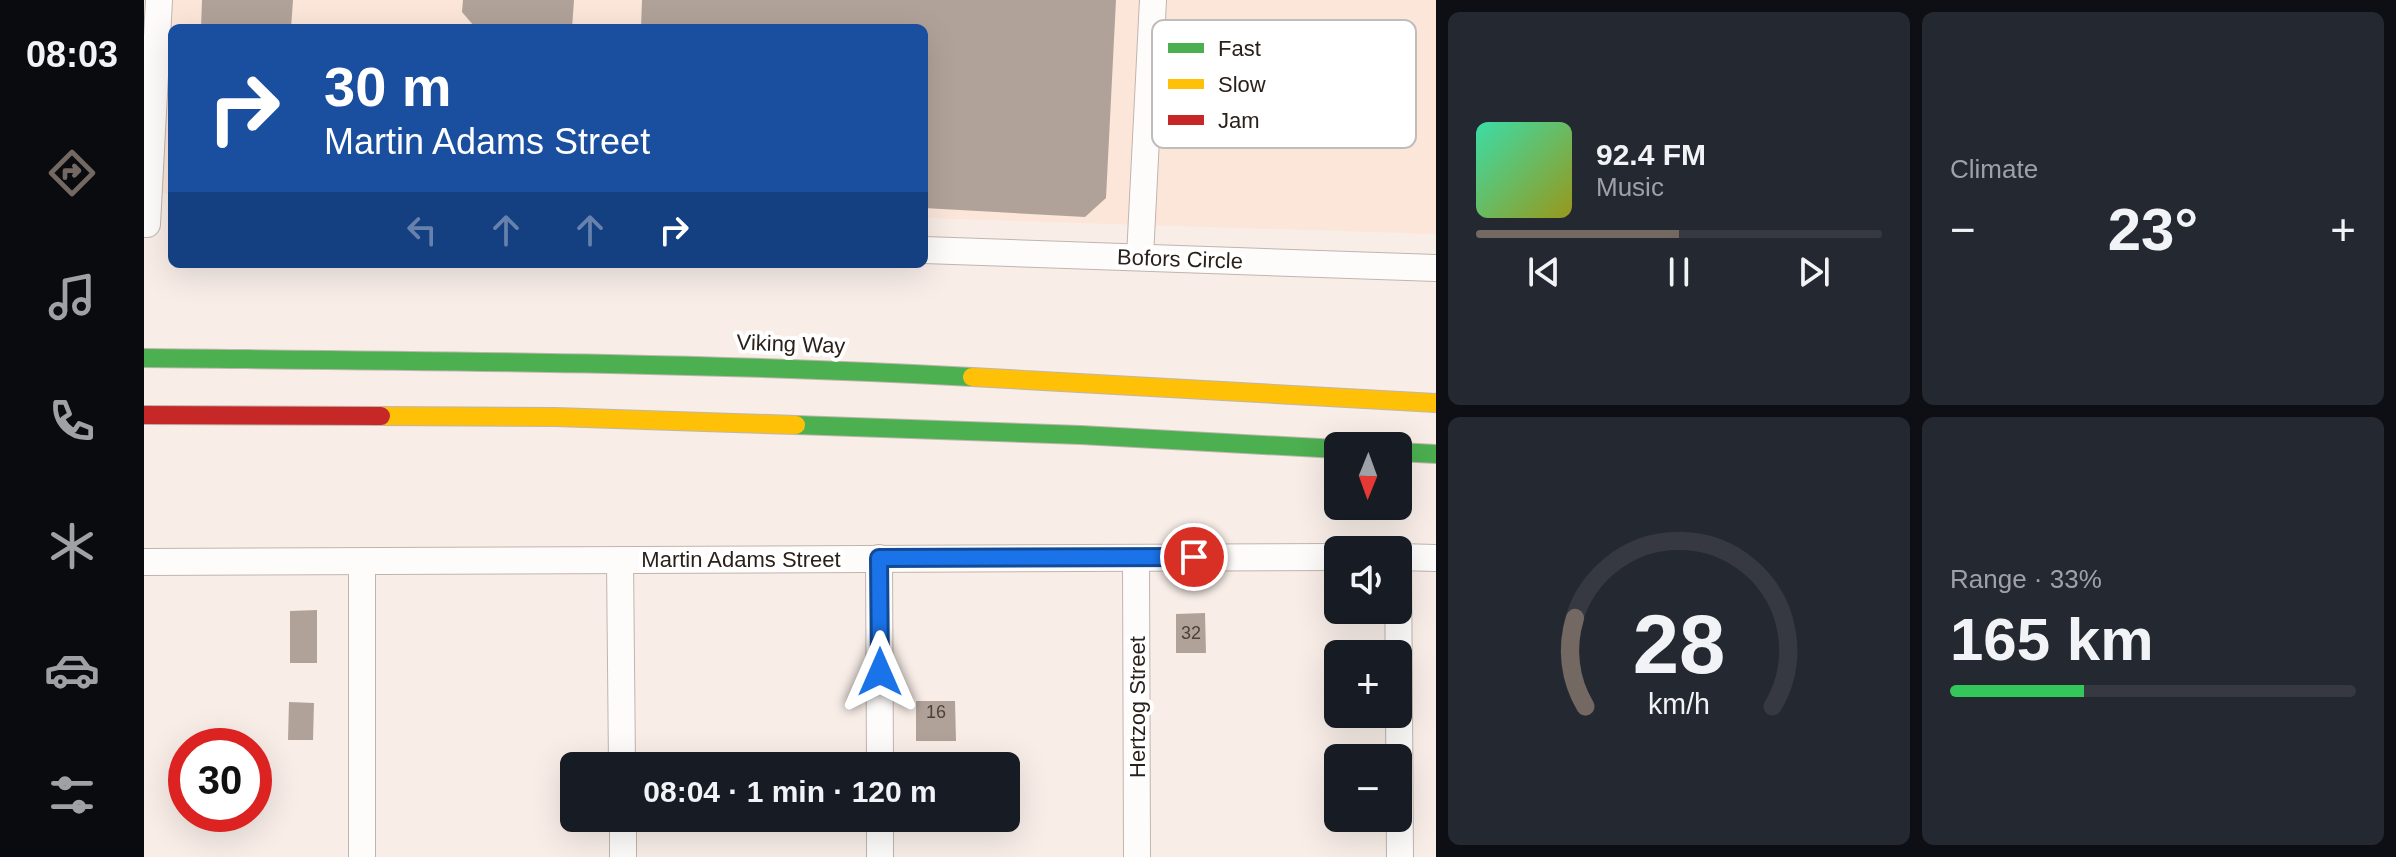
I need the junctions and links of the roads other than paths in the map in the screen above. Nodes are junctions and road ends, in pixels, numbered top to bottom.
1 (159, 0) edge
2 (1153, 0) edge
3 (154, 224) edge
4 (928, 250) edge
5 (1140, 257) junction
6 (1436, 268) edge
7 (144, 358) edge
8 (1436, 403) edge
9 (144, 415) edge
10 (1324, 448) edge
11 (1412, 453) edge
12 (1436, 454) edge
13 (1324, 557) edge
14 (1412, 557) edge
15 (879, 558) junction
16 (1136, 558) junction
17 (1436, 558) edge
18 (620, 560) junction
19 (362, 561) junction
20 (144, 562) edge
21 (1398, 624) edge
22 (622, 752) edge
23 (880, 752) edge
24 (623, 832) edge
25 (880, 832) edge
26 (362, 857) edge
27 (623, 857) edge
28 (880, 857) edge
29 (1137, 857) edge
30 (1400, 857) edge

1 - 3 street
2 - 5 street
4 - 5 street, Bofors Circle
5 - 6 street, Bofors Circle
7 - 8 main road, Viking Way
9 - 10 main road
11 - 12 main road
13 - 16 street, Martin Adams Street
14 - 17 street
15 - 16 street, Martin Adams Street
15 - 18 street, Martin Adams Street
15 - 23 street
16 - 29 street, Hertzog Street
18 - 19 street, Martin Adams Street
18 - 22 street
19 - 20 street, Martin Adams Street
19 - 26 street
21 - 30 street
24 - 27 street
25 - 28 street

